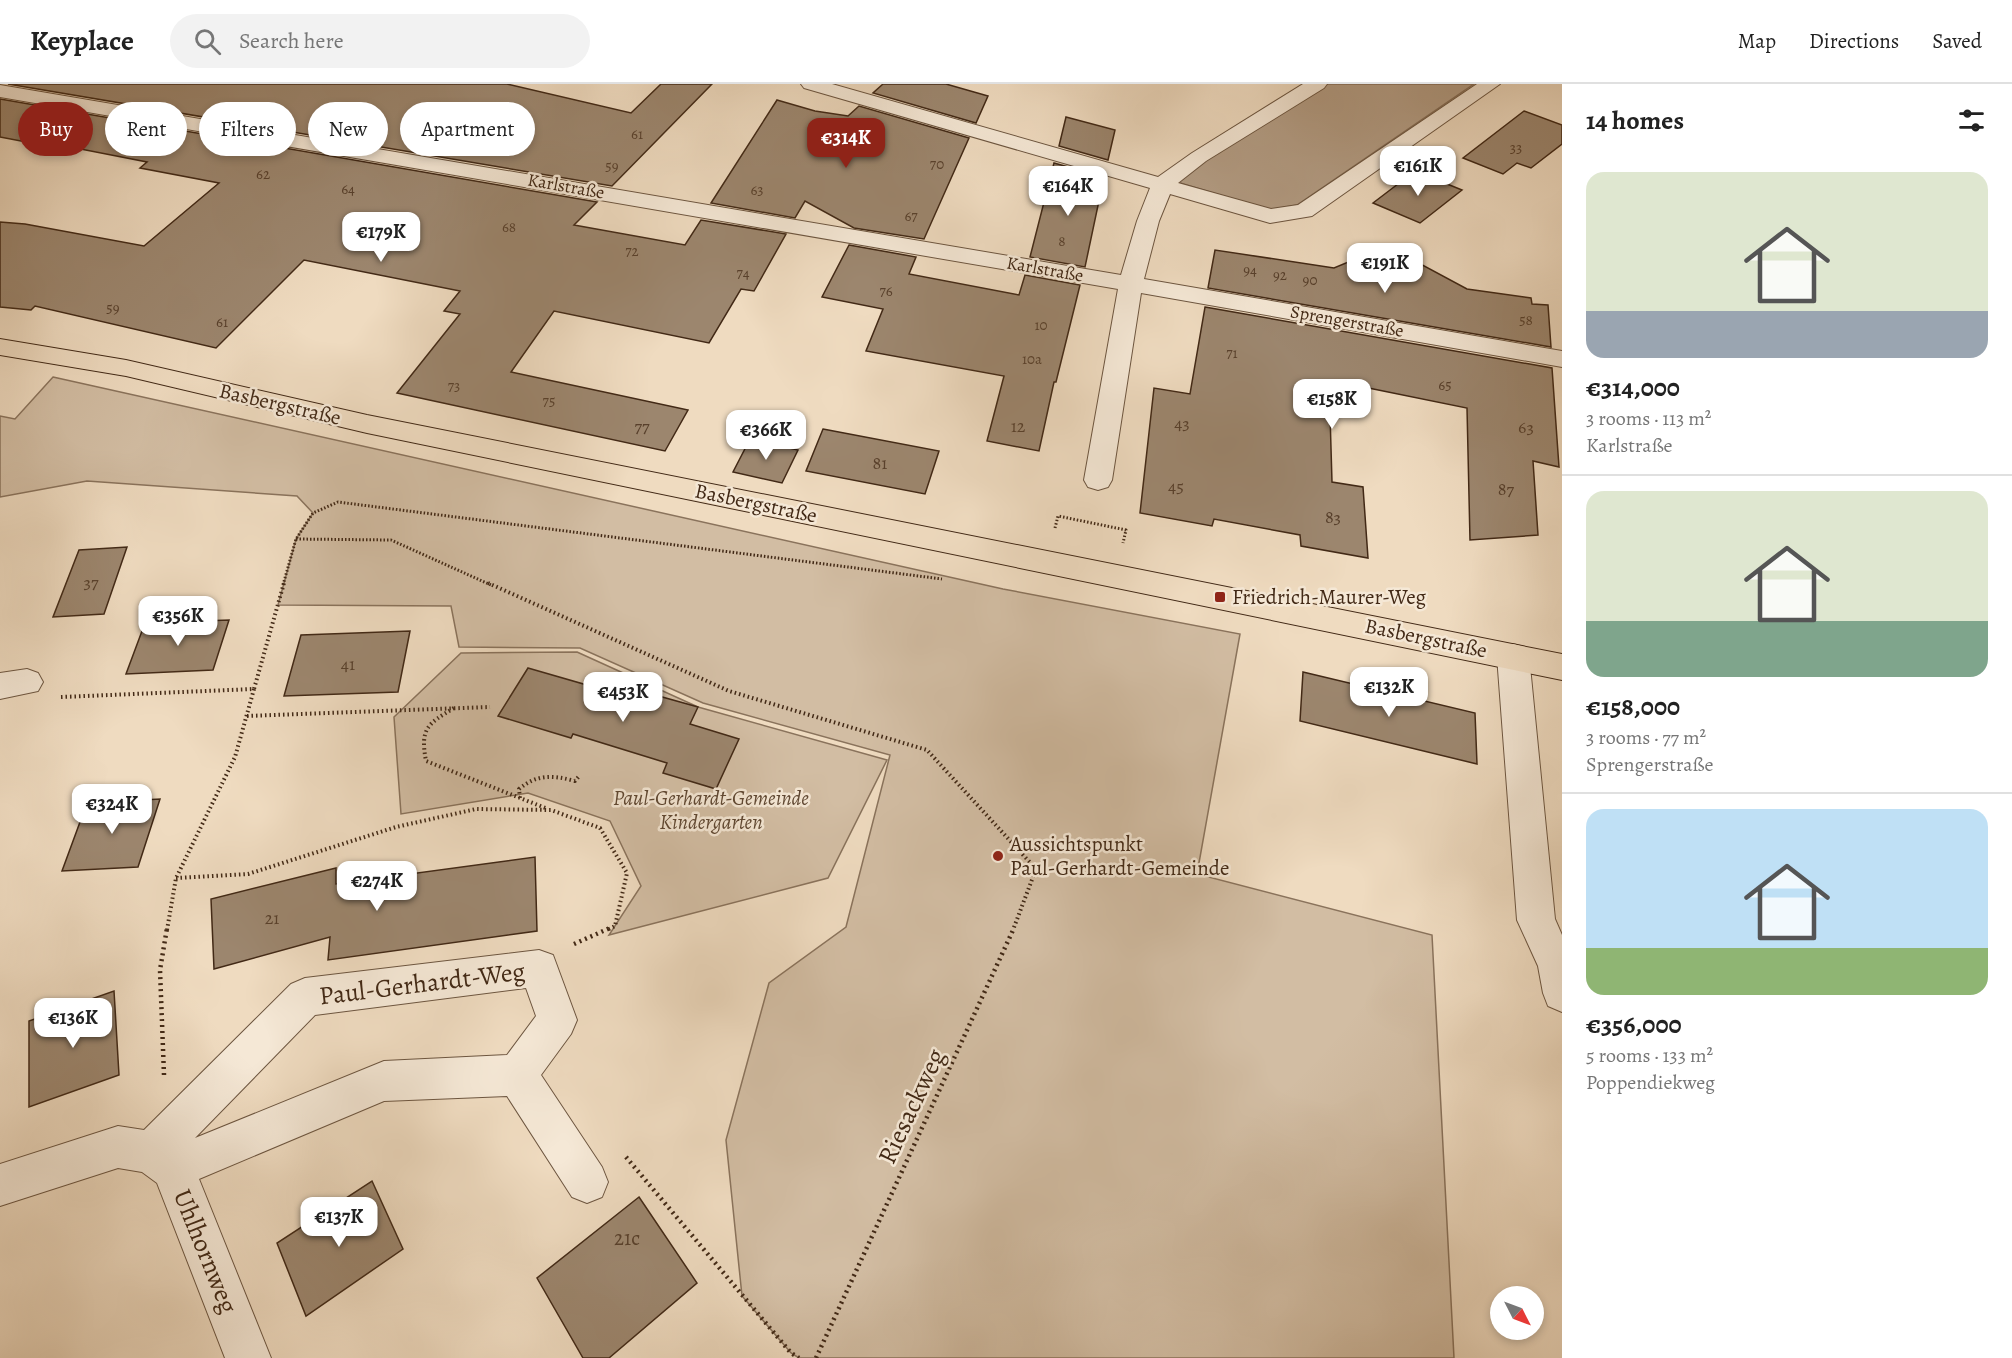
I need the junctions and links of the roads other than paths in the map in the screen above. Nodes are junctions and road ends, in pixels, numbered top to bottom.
1 (811, 84) edge
2 (1317, 84) edge
3 (1490, 84) edge
4 (0, 91) edge
5 (1163, 184) junction
6 (1131, 283) junction
7 (0, 347) edge
8 (1562, 359) edge
9 (1098, 480) dead end
10 (1513, 656) junction
11 (1562, 667) edge
12 (1560, 975) edge
13 (517, 1075) junction
14 (162, 1160) junction
15 (587, 1182) road end
16 (0, 1185) edge
17 (248, 1358) edge

1 - 5 street
2 - 5 street
3 - 5 street
4 - 6 street, Karlstraße
5 - 6 street
6 - 8 street, Sprengerstraße
6 - 9 street
7 - 10 main road, Basbergstraße
10 - 11 main road, Basbergstraße
10 - 12 street, Basbergstraße
13 - 14 street
13 - 14 street, Paul-Gerhardt-Weg
13 - 15 street
14 - 16 street
14 - 17 street, Uhlhornweg

